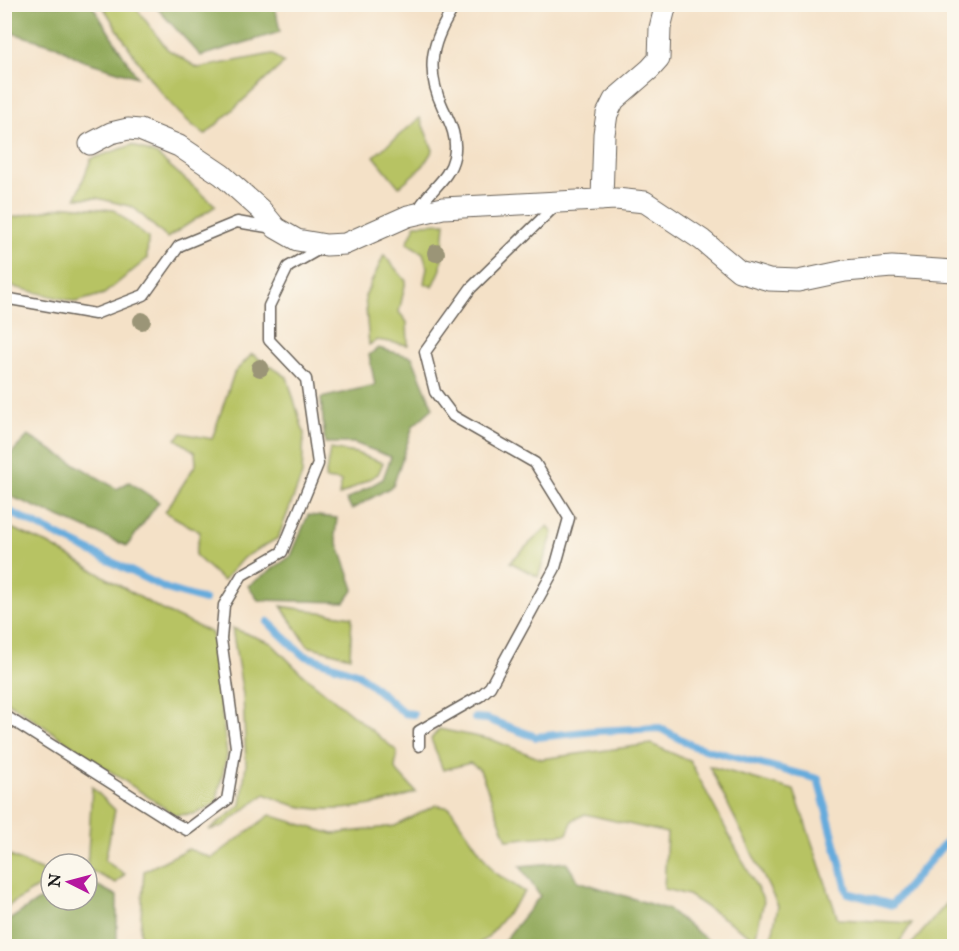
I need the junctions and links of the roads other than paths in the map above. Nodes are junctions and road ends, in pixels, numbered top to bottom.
1 (456, 4) edge
2 (666, 4) edge
3 (90, 144) dead end
4 (602, 200) junction
5 (560, 201) junction
6 (416, 214) junction
7 (276, 228) junction
8 (326, 245) junction
9 (954, 271) edge
10 (4, 298) edge
11 (4, 716) edge
12 (419, 746) dead end

1 - 6 lane
2 - 4 street
3 - 7 street
4 - 5 street
4 - 9 street
5 - 6 street
5 - 12 lane
6 - 8 street
7 - 8 street
7 - 10 lane
8 - 11 lane

